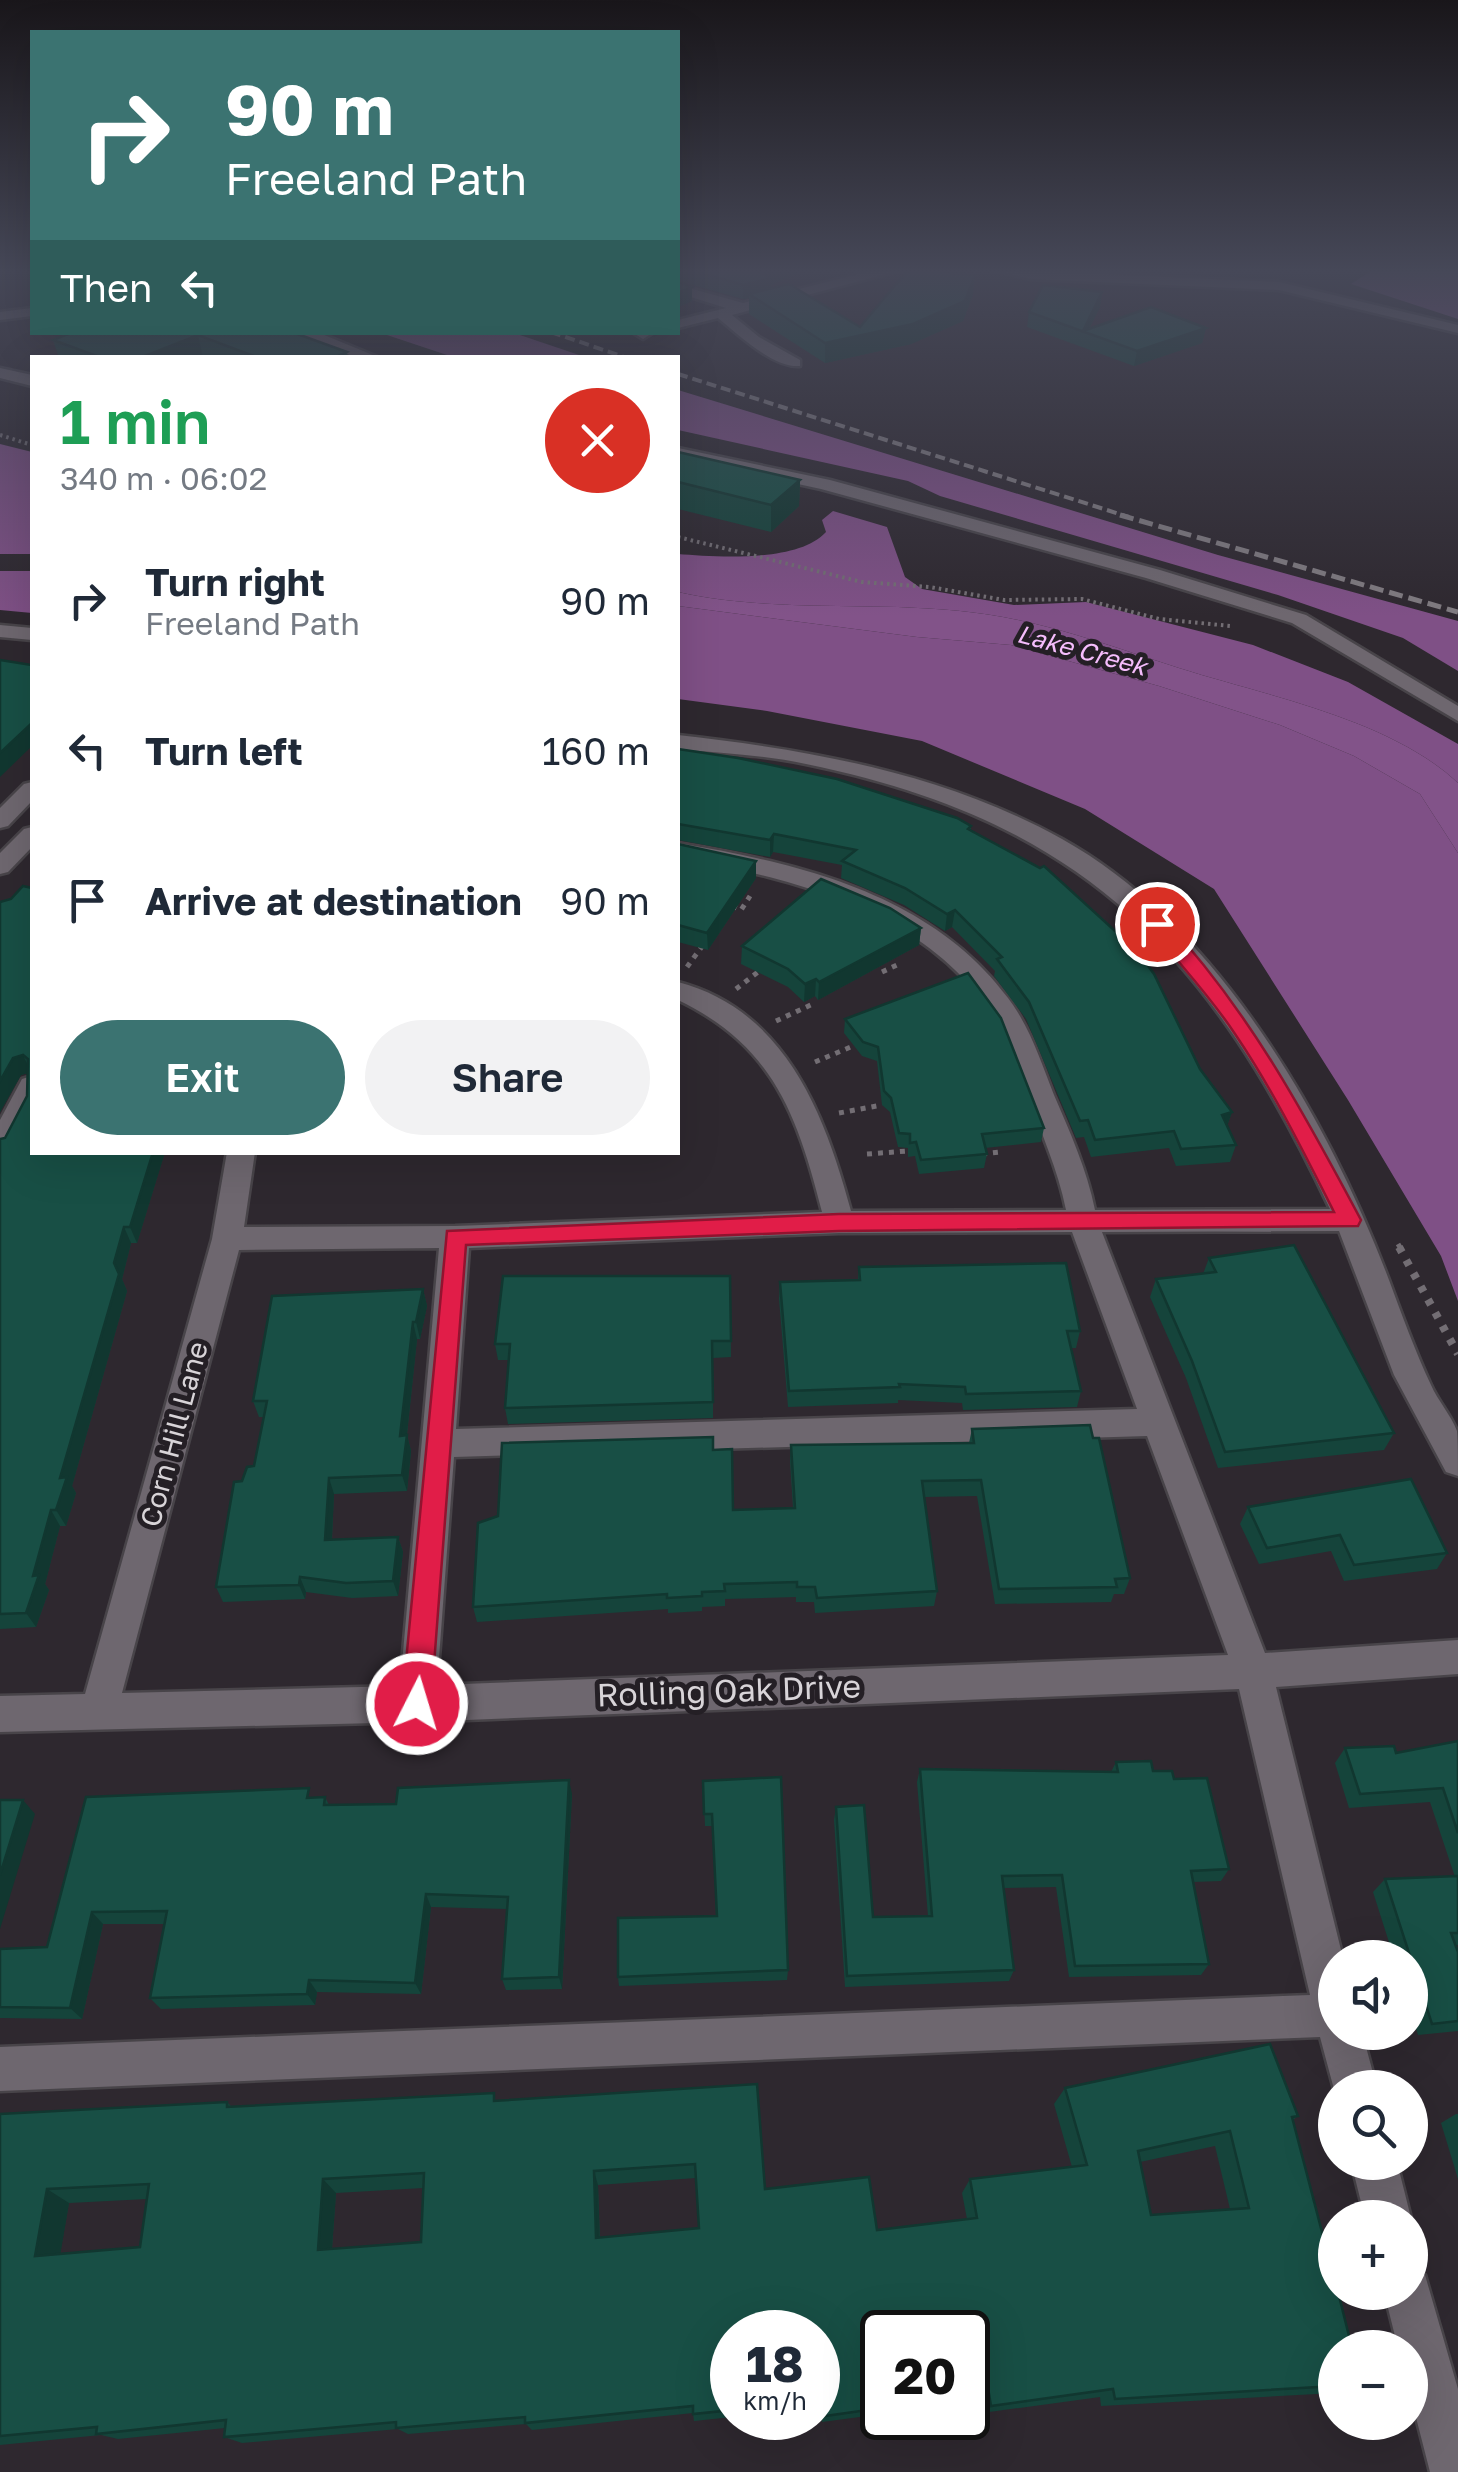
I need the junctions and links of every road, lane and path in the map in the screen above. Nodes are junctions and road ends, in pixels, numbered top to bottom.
1 (0, 435) edge
2 (30, 443) edge
3 (680, 453) edge
4 (680, 537) edge
5 (1247, 627) dead end
6 (0, 631) edge
7 (29, 633) edge
8 (0, 652) edge
9 (1458, 716) edge
10 (680, 742) edge
11 (30, 792) edge
12 (0, 820) edge
13 (30, 836) edge
14 (680, 850) edge
15 (11, 860) edge
16 (750, 896) dead end
17 (726, 907) edge
18 (702, 945) edge
19 (897, 965) dead end
20 (758, 972) edge
21 (882, 972) dead end
22 (680, 981) edge
23 (732, 993) dead end
24 (816, 1003) dead end
25 (775, 1021) dead end
26 (854, 1046) edge
27 (816, 1062) dead end
28 (30, 1090) edge
29 (882, 1105) edge
30 (839, 1112) dead end
31 (0, 1146) edge
32 (908, 1151) edge
33 (1000, 1152) dead end
34 (867, 1154) dead end
35 (980, 1154) edge
36 (241, 1155) edge
37 (1082, 1219) junction
38 (1350, 1220) junction
39 (839, 1222) junction
40 (1390, 1230) dead end
41 (456, 1237) junction
42 (227, 1239) junction
43 (1458, 1354) edge
44 (1159, 1422) junction
45 (441, 1443) junction
46 (1458, 1462) edge
47 (1458, 1657) edge
48 (1253, 1671) junction
49 (417, 1704) junction
50 (0, 1714) edge
51 (98, 1714) junction
52 (1318, 1942) edge
53 (1318, 2014) edge
54 (0, 2069) edge
55 (1413, 2310) edge
56 (1455, 2472) edge

1 - 2 path
3 - 9 street
4 - 5 path
6 - 7 street
7 - 8 street
10 - 38 street
11 - 12 street
13 - 15 street
14 - 37 street
16 - 17 path
18 - 22 path
19 - 21 path
20 - 23 path
22 - 39 street
24 - 25 path
26 - 27 path
28 - 31 street
29 - 30 path
32 - 34 path
33 - 35 path
36 - 42 street, Corn Hill Lane
37 - 38 street
37 - 39 street
37 - 44 street
38 - 46 street
39 - 41 street
40 - 43 path
41 - 42 street
41 - 45 street
42 - 51 street, Corn Hill Lane
44 - 45 street
44 - 48 street
45 - 49 street
47 - 48 street, Rolling Oak Drive
48 - 49 street, Rolling Oak Drive
48 - 52 street
49 - 51 street, Rolling Oak Drive
50 - 51 street, Rolling Oak Drive
53 - 54 street
55 - 56 street

